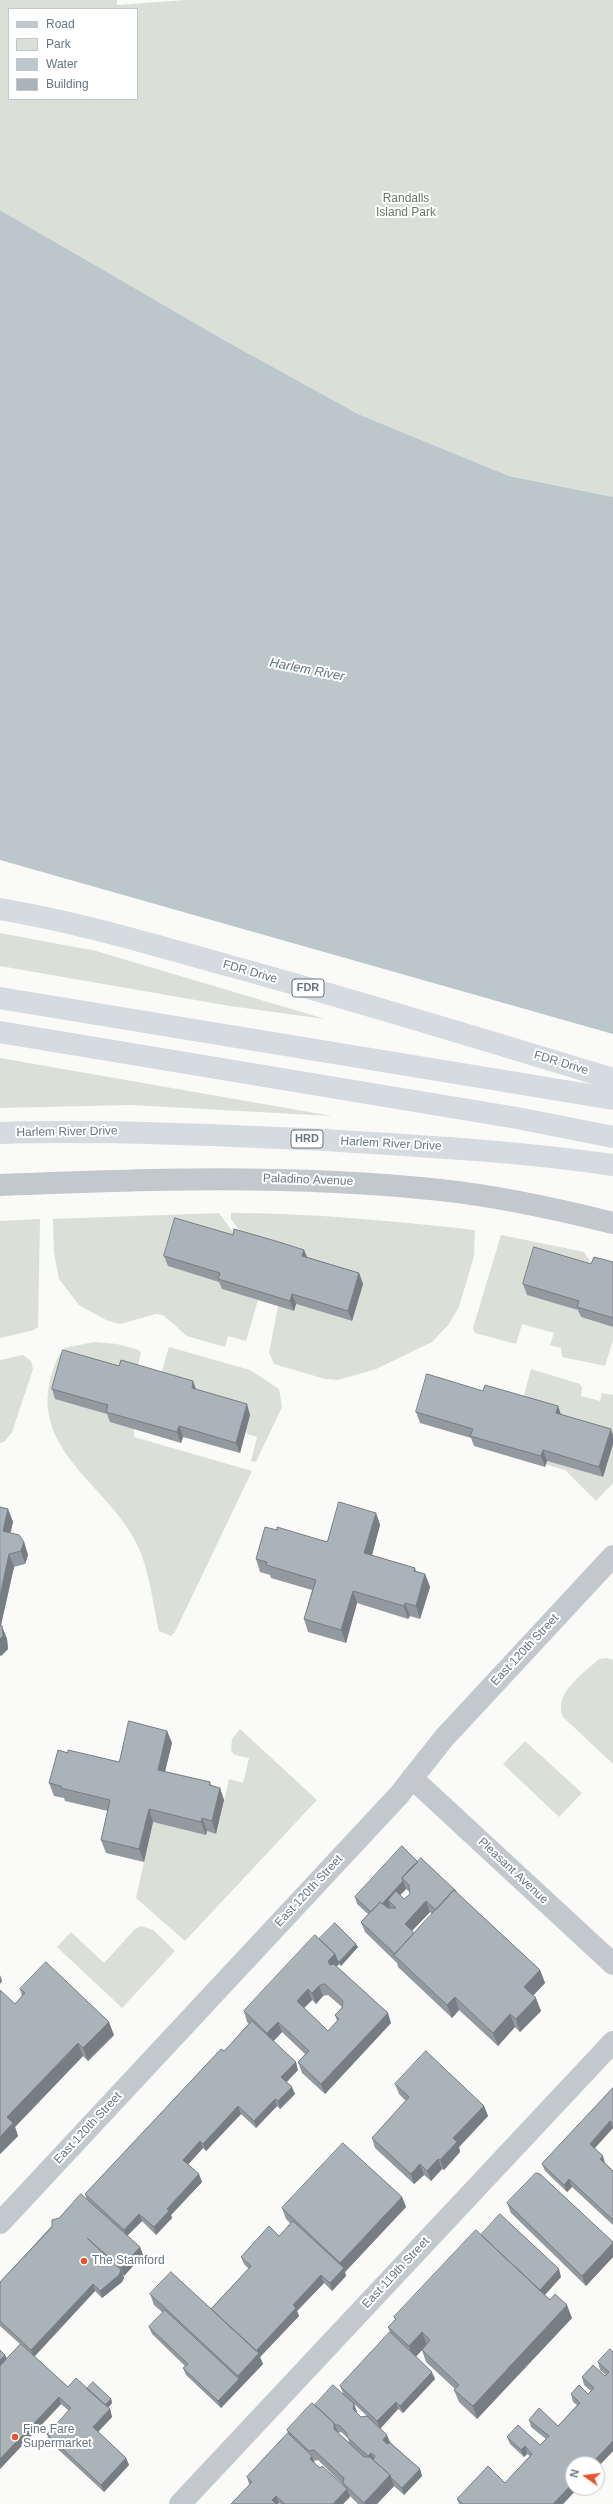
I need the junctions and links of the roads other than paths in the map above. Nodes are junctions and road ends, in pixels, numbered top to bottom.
1 (0, 909) edge
2 (0, 998) edge
3 (0, 1032) edge
4 (613, 1079) edge
5 (613, 1099) edge
6 (0, 1133) edge
7 (613, 1137) edge
8 (613, 1165) edge
9 (0, 1185) edge
10 (613, 1223) edge
11 (613, 1556) edge
12 (412, 1778) junction
13 (613, 1964) edge
14 (613, 2042) edge
15 (0, 2223) edge
16 (180, 2504) edge

1 - 4 highway, FDR Drive / FDR
2 - 5 highway
3 - 7 highway
6 - 8 highway, Harlem River Drive / HRD
9 - 10 street, Paladino Avenue
11 - 12 street, East 120th Street
12 - 13 street, Pleasant Avenue
12 - 15 street, East 120th Street
14 - 16 street, East 119th Street

